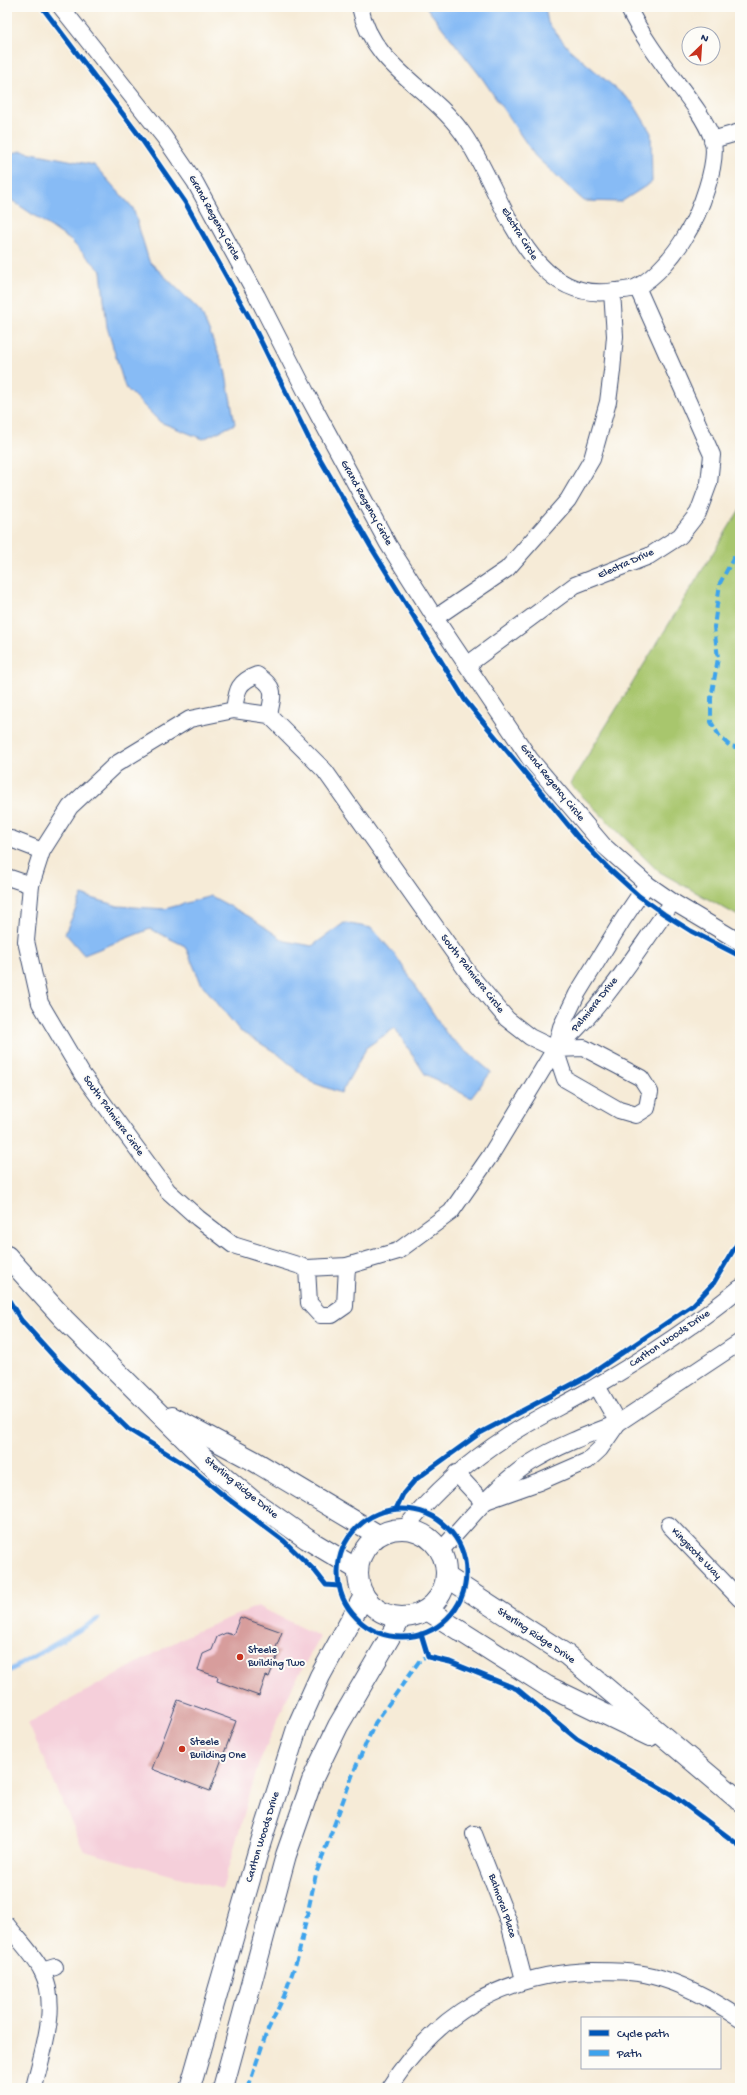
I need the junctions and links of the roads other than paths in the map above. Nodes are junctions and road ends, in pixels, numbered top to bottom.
1 (61, 7) edge
2 (360, 7) edge
3 (628, 7) edge
4 (740, 132) edge
5 (712, 140) junction
6 (637, 287) junction
7 (612, 292) junction
8 (435, 618) junction
9 (467, 665) junction
10 (234, 710) junction
11 (269, 715) junction
12 (7, 840) edge
13 (42, 851) junction
14 (7, 877) edge
15 (647, 884) junction
16 (31, 885) junction
17 (673, 902) junction
18 (740, 942) edge
19 (555, 1049) junction
20 (8, 1260) edge
21 (346, 1266) junction
22 (307, 1268) junction
23 (740, 1288) edge
24 (740, 1342) edge
25 (597, 1386) junction
26 (154, 1407) junction
27 (618, 1423) junction
28 (456, 1473) junction
29 (483, 1502) junction
30 (669, 1526) dead end
31 (405, 1528) junction
32 (378, 1535) junction
33 (441, 1550) junction
34 (357, 1569) junction
35 (447, 1577) junction
36 (364, 1596) junction
37 (740, 1599) edge
38 (428, 1610) junction
39 (401, 1618) junction
40 (675, 1749) junction
41 (740, 1802) edge
42 (474, 1834) dead end
43 (259, 1848) junction
44 (286, 1855) junction
45 (7, 1925) edge
46 (524, 1980) junction
47 (740, 2018) edge
48 (34, 2088) edge
49 (190, 2088) edge
50 (223, 2088) edge
51 (389, 2088) edge

1 - 8 street, Grand Regency Circle
2 - 7 street, Electra Circle
3 - 5 street, Electra Circle
4 - 5 street
5 - 6 street, Electra Circle
6 - 7 street, Electra Circle
6 - 9 street, Electra Drive
7 - 8 street
8 - 9 street, Grand Regency Circle
9 - 15 street, Grand Regency Circle
10 - 11 street, South Palmiera Circle
10 - 11 street
10 - 13 street, South Palmiera Circle
11 - 19 street, South Palmiera Circle
12 - 13 street
13 - 16 street, South Palmiera Circle
14 - 16 street
15 - 17 street, Grand Regency Circle
15 - 19 street, Palmiera Drive
16 - 22 street, South Palmiera Circle
17 - 18 street, Grand Regency Circle
17 - 19 street, Palmiera Drive
19 - 19 street
19 - 21 street, South Palmiera Circle
20 - 26 street, Sterling Ridge Drive
21 - 22 street, South Palmiera Circle
21 - 22 street
23 - 25 street, Carlton Woods Drive
24 - 27 street
25 - 27 street
25 - 28 street, Carlton Woods Drive
26 - 32 street, Sterling Ridge Drive
26 - 34 street, Sterling Ridge Drive
27 - 29 street
27 - 29 street
28 - 29 street
28 - 31 street, Carlton Woods Drive
29 - 33 street
30 - 37 street, Kingscote Way
31 - 32 street
31 - 33 street
32 - 34 street
33 - 35 street
34 - 36 street
35 - 38 street
35 - 40 street, Sterling Ridge Drive
36 - 39 street
36 - 43 street, Carlton Woods Drive
38 - 39 street
38 - 40 street, Sterling Ridge Drive
39 - 44 street
40 - 41 street, Sterling Ridge Drive
42 - 46 street, Balmoral Place
43 - 44 street
43 - 49 street, Carlton Woods Drive
44 - 50 street
45 - 48 street
46 - 47 street
46 - 51 street

